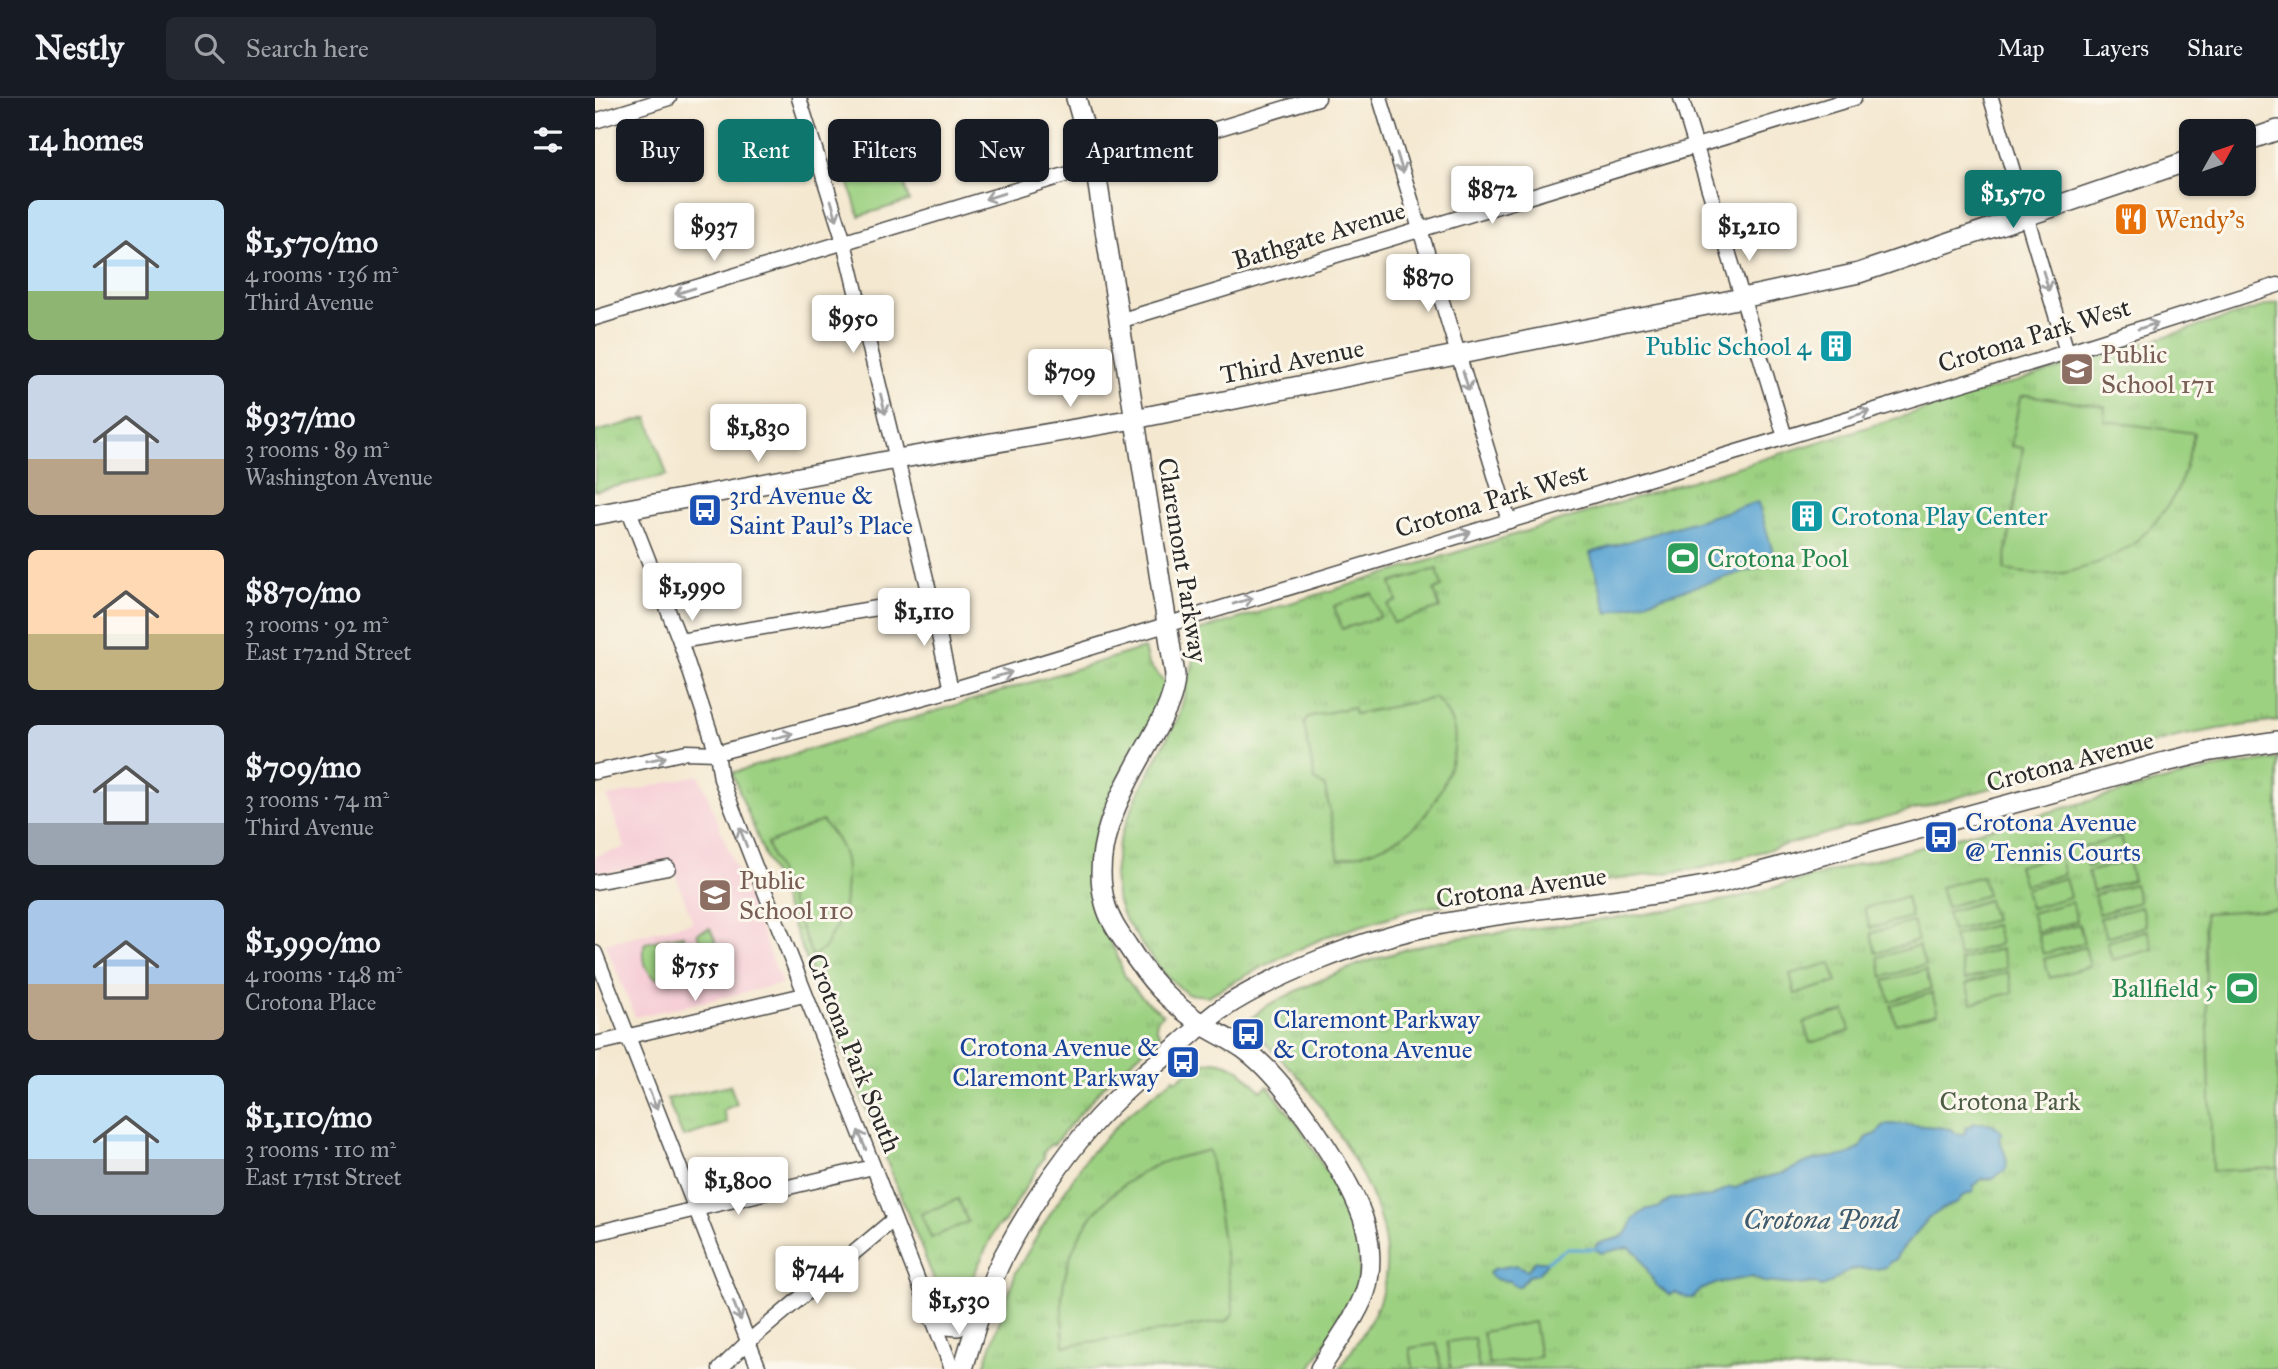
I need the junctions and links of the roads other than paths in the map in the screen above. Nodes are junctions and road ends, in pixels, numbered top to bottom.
1 (669, 98) edge
2 (799, 98) edge
3 (1076, 98) edge
4 (1318, 98) edge
5 (1380, 98) edge
6 (1681, 98) edge
7 (1854, 98) edge
8 (1991, 98) edge
9 (1082, 119) edge
10 (595, 121) edge
11 (1218, 128) edge
12 (2278, 130) edge
13 (2256, 138) edge
14 (1695, 146) junction
15 (2179, 164) edge
16 (1063, 176) edge
17 (1097, 182) edge
18 (2027, 216) junction
19 (1420, 230) junction
20 (844, 242) junction
21 (2278, 285) edge
22 (1742, 298) junction
23 (595, 318) edge
24 (1119, 321) junction
25 (2067, 352) junction
26 (1458, 355) junction
27 (1134, 419) junction
28 (1785, 438) junction
29 (897, 459) junction
30 (628, 508) junction
31 (595, 515) edge
32 (1509, 521) junction
33 (931, 599) junction
34 (1165, 625) junction
35 (681, 641) junction
36 (951, 690) junction
37 (2278, 741) edge
38 (717, 753) junction
39 (595, 772) edge
40 (669, 868) dead end
41 (595, 882) edge
42 (595, 953) edge
43 (804, 995) junction
44 (1202, 1024) junction
45 (628, 1037) junction
46 (595, 1044) edge
47 (873, 1167) junction
48 (696, 1209) junction
49 (893, 1220) junction
50 (595, 1233) edge
51 (982, 1307) junction
52 (933, 1317) junction
53 (748, 1341) junction
54 (720, 1369) edge
55 (759, 1369) edge
56 (952, 1369) edge
57 (963, 1369) edge
58 (1320, 1369) edge

1 - 10 street
2 -> 20 street
3 - 9 street, Claremont Parkway
4 - 11 street
5 -> 19 street
6 - 14 street
7 - 14 street, Bathgate Avenue
8 - 18 street
12 - 13 street
14 - 19 street, Bathgate Avenue
14 - 22 street
15 - 18 street, Third Avenue
16 -> 20 street
17 - 24 street, Claremont Parkway
18 - 22 street, Third Avenue
18 -> 25 street
19 - 24 street, Bathgate Avenue
19 - 26 street
20 -> 23 street
20 -> 29 street
25 -> 21 street, Crotona Park West
22 - 26 street, Third Avenue
22 - 28 street
24 - 27 street, Claremont Parkway
28 -> 25 street, Crotona Park West
26 - 27 street, Third Avenue
26 -> 32 street
27 - 29 street, Third Avenue
27 - 34 street, Claremont Parkway
28 - 32 street, Crotona Park West
29 - 30 street, Third Avenue
29 - 33 street
30 - 31 street, Third Avenue
30 - 35 street, Crotona Park South
34 -> 32 street, Crotona Park West
33 - 35 street
33 - 36 street
36 -> 34 street, Crotona Park West
34 - 44 street, Claremont Parkway
35 - 38 street, Crotona Park South
38 -> 36 street, Crotona Park West
37 - 44 street, Crotona Avenue
39 -> 38 street, Crotona Park West
43 -> 38 street, Crotona Park South
40 - 41 street
42 - 45 street
43 - 45 street
47 -> 43 street, Crotona Park South
44 - 51 street, Crotona Avenue
44 - 58 street, Claremont Parkway
45 - 46 street
45 -> 48 street
47 - 48 street
47 - 49 street, Crotona Park South
48 - 50 street
48 -> 53 street
49 - 52 street, Crotona Park South
49 - 53 street
51 - 52 street
51 - 57 street, Crotona Avenue
52 - 56 street, Crotona Park South
53 - 54 street
53 - 55 street

